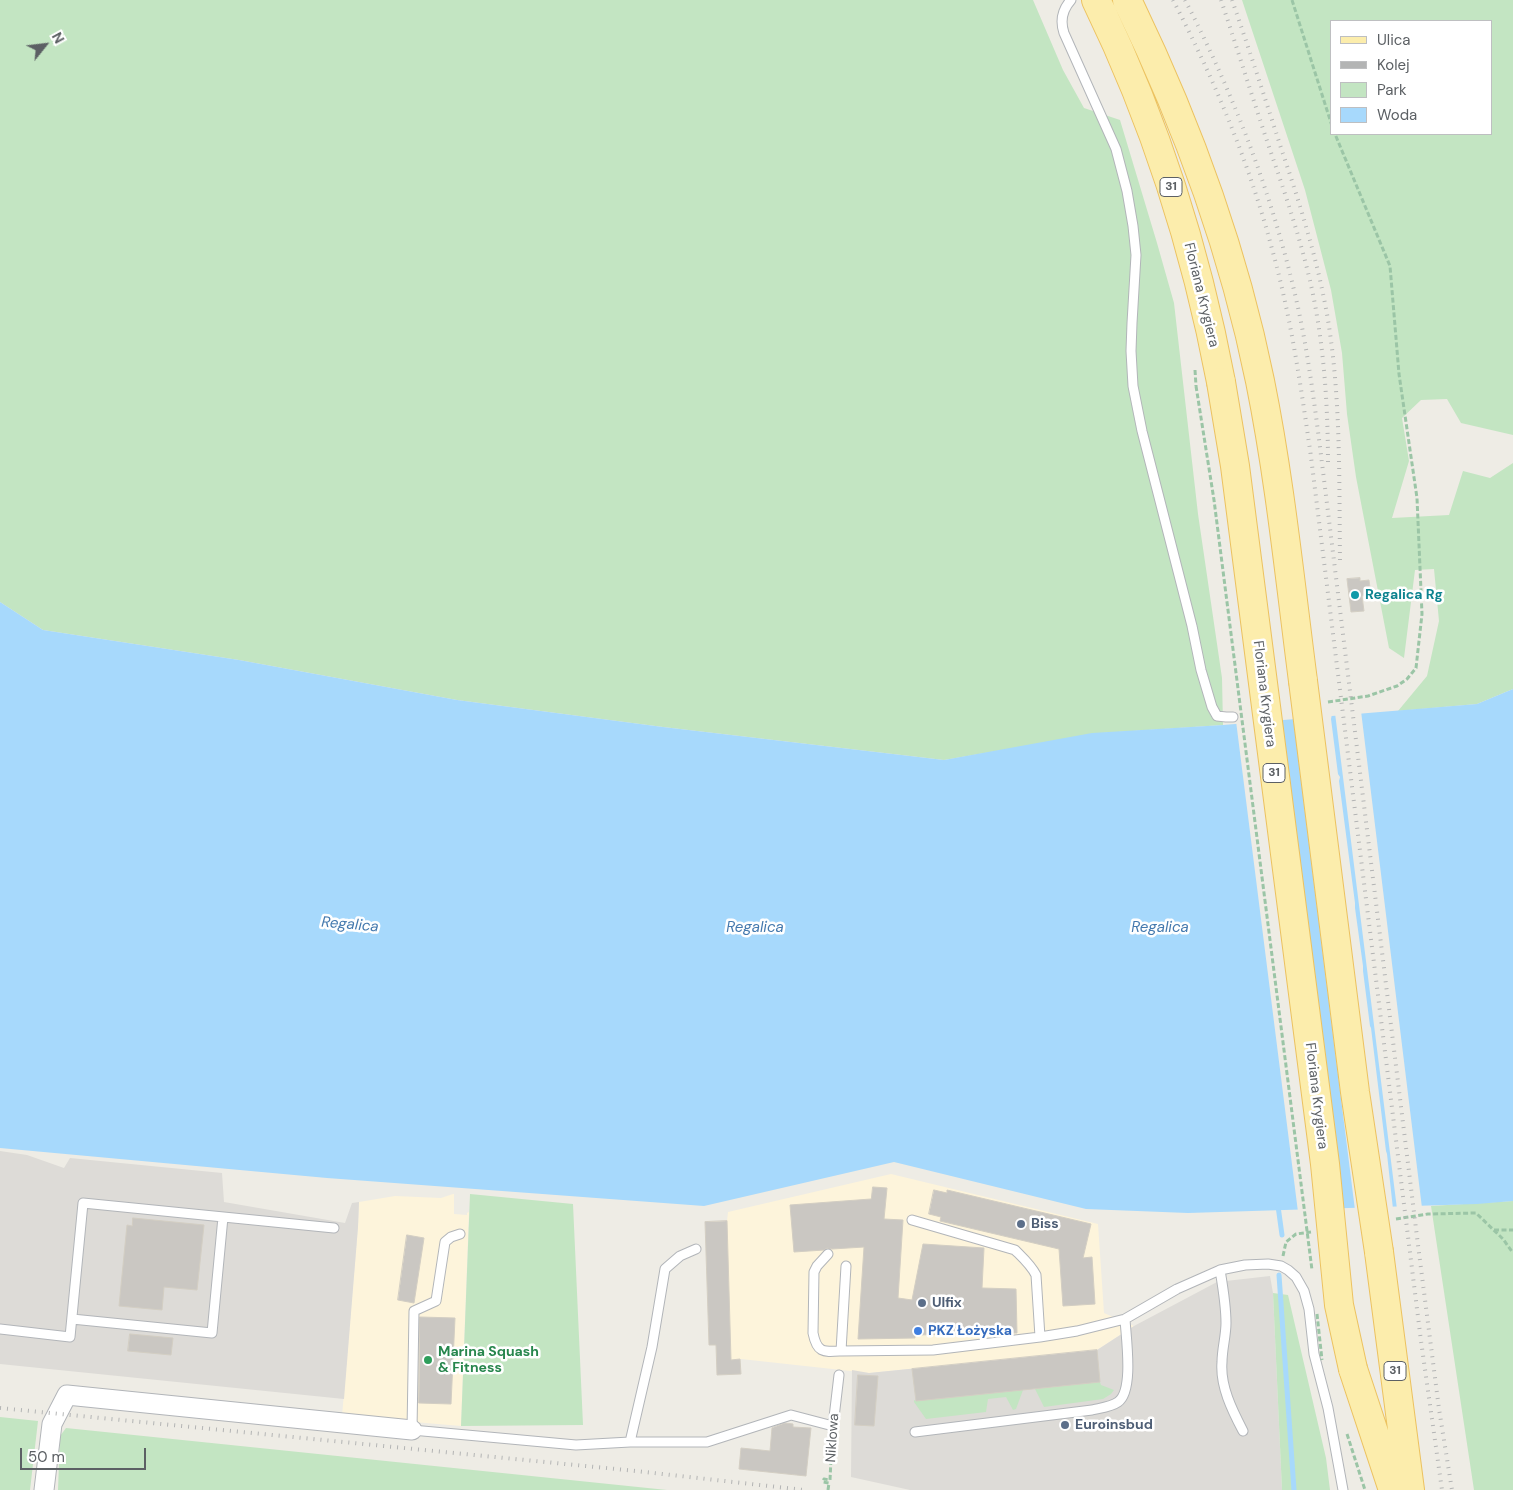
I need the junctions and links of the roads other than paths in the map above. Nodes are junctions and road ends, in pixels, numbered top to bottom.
1 (1071, 0) edge
2 (1096, 0) edge
3 (1127, 0) edge
4 (1238, 716) dead end
5 (223, 1217) junction
6 (912, 1220) dead end
7 (334, 1228) dead end
8 (460, 1234) dead end
9 (696, 1249) dead end
10 (828, 1254) dead end
11 (846, 1266) dead end
12 (1220, 1270) junction
13 (72, 1319) junction
14 (1125, 1319) junction
15 (0, 1329) edge
16 (1040, 1337) junction
17 (841, 1352) junction
18 (839, 1375) dead end
19 (412, 1430) junction
20 (1243, 1431) dead end
21 (915, 1432) dead end
22 (630, 1442) junction
23 (44, 1490) edge
24 (1343, 1490) edge
25 (1393, 1490) edge
26 (1410, 1490) edge

1 - 4 lane
2 - 25 main road, Floriana Krygiera / 31, bridge
3 - 26 main road, 31, bridge
5 - 7 lane
5 - 13 lane
5 - 13 lane
6 - 16 lane
8 - 19 lane
9 - 22 lane
10 - 17 lane
11 - 17 lane
12 - 14 lane
12 - 20 lane
12 - 24 lane
13 - 15 lane
14 - 16 lane
14 - 21 lane
16 - 17 lane
18 - 22 lane, Niklowa
19 - 22 lane
19 - 23 street

